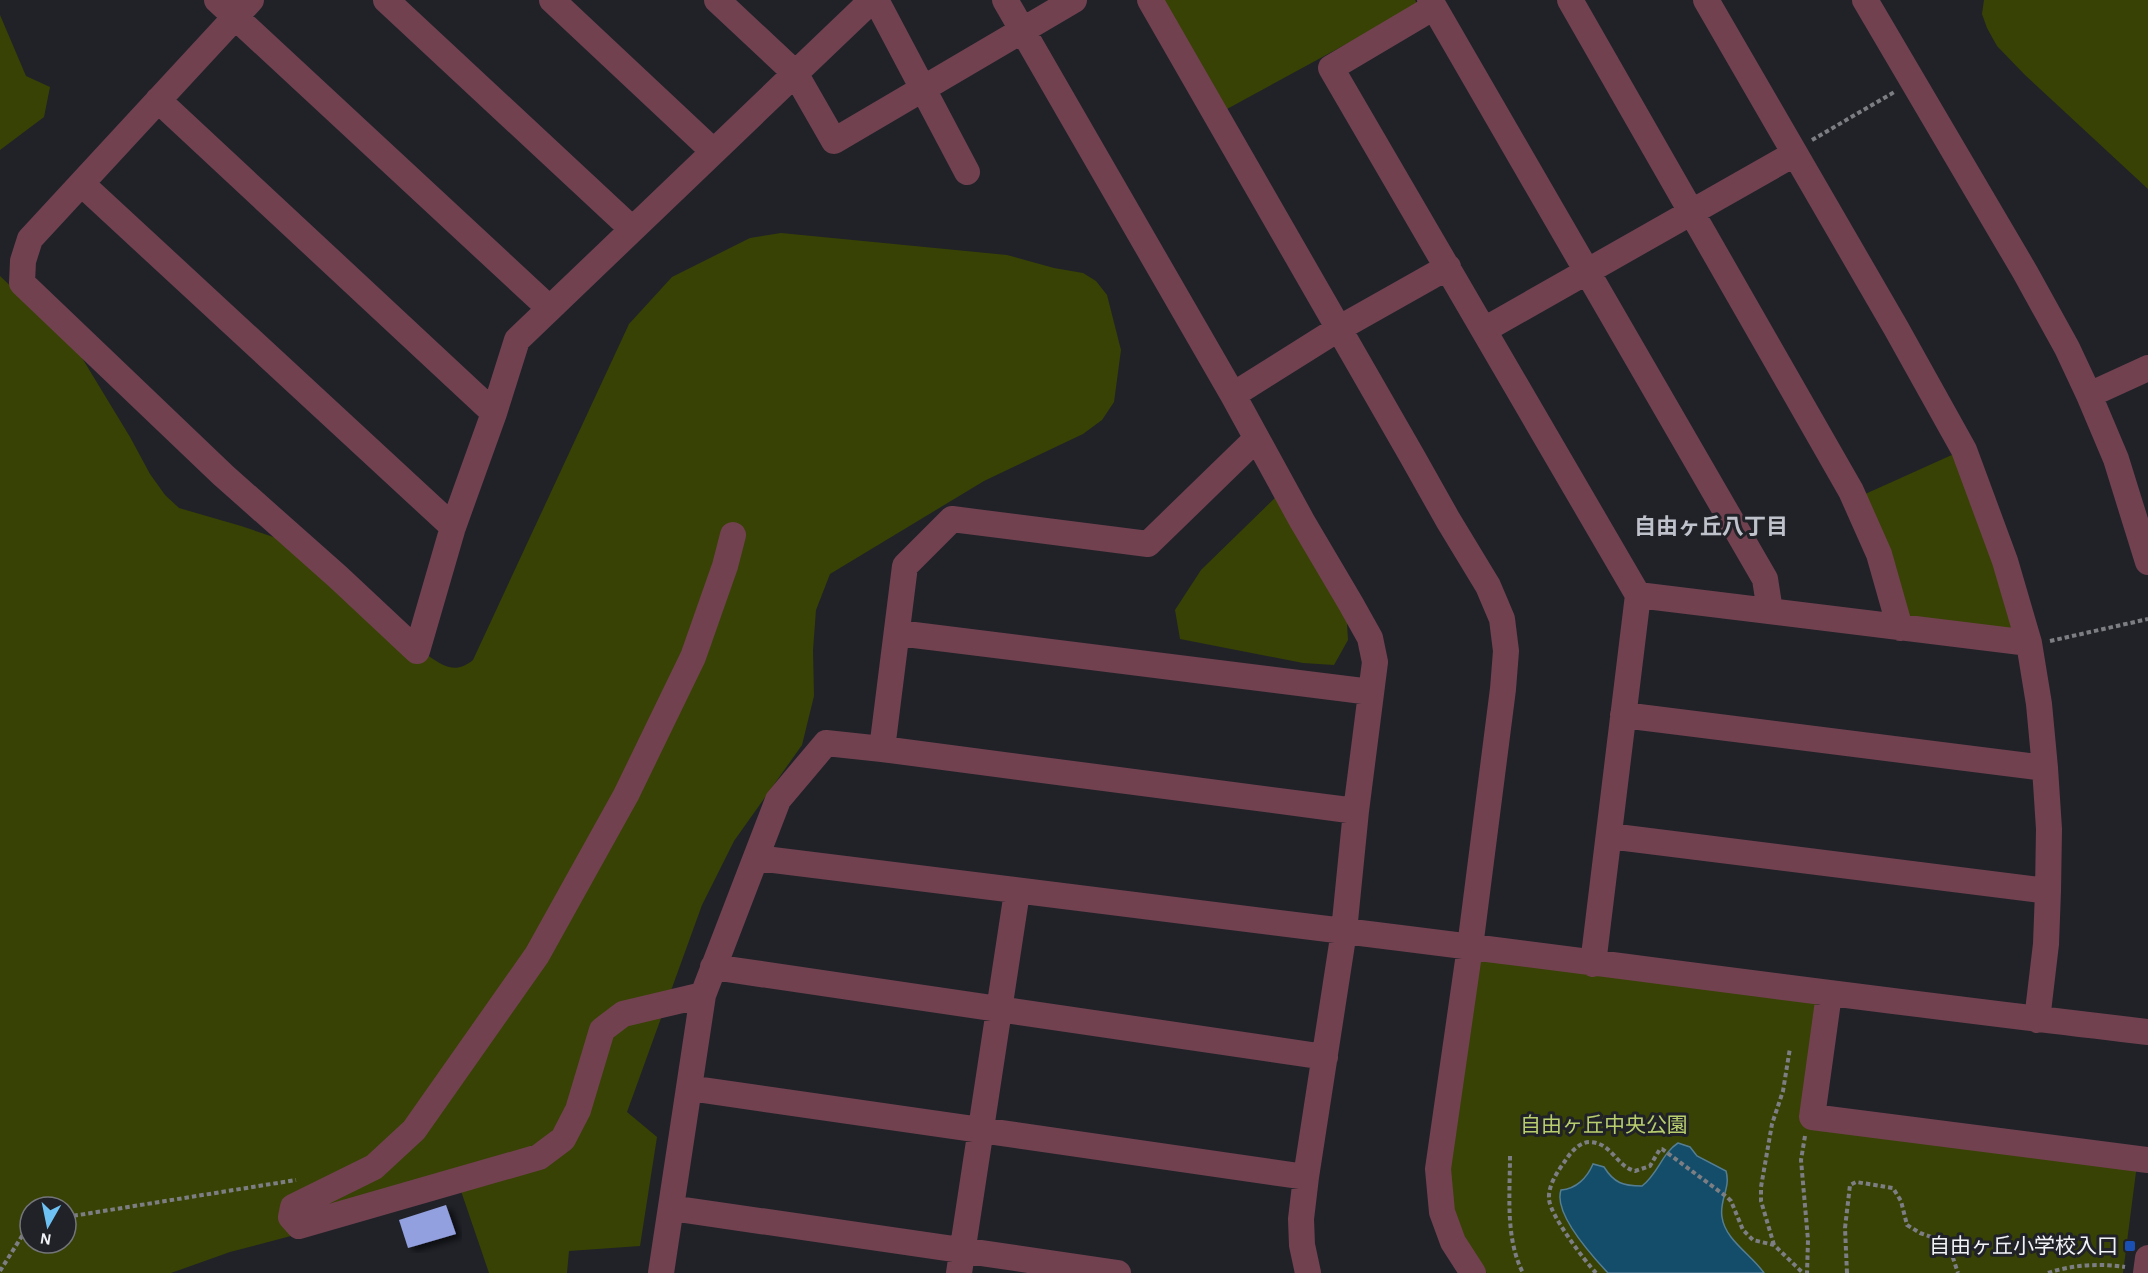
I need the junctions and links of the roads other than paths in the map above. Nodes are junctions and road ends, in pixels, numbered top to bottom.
1 (217, 0) edge
2 (386, 0) edge
3 (552, 0) edge
4 (717, 0) edge
5 (874, 0) edge
6 (1005, 0) edge
7 (1074, 0) edge
8 (1150, 0) edge
9 (1570, 0) edge
10 (1706, 0) edge
11 (1865, 0) edge
12 (1432, 3) edge
13 (243, 9) edge
14 (1021, 31) junction
15 (795, 73) junction
16 (923, 88) junction
17 (158, 100) junction
18 (713, 151) junction
19 (1794, 152) junction
20 (967, 172) dead end
21 (82, 184) junction
22 (1692, 213) junction
23 (632, 229) junction
24 (1448, 267) junction
25 (1588, 272) junction
26 (549, 308) junction
27 (1338, 329) junction
28 (1484, 330) junction
29 (2148, 368) edge
30 (1233, 395) junction
31 (2090, 395) junction
32 (494, 413) junction
33 (1256, 439) junction
34 (453, 528) junction
35 (733, 535) dead end
36 (2145, 537) edge
37 (2148, 562) edge
38 (1638, 595) junction
39 (1770, 611) junction
40 (1900, 628) junction
41 (898, 633) junction
42 (2029, 643) junction
43 (1371, 692) junction
44 (1623, 715) junction
45 (882, 749) junction
46 (2045, 768) junction
47 (1356, 811) junction
48 (1609, 836) junction
49 (757, 858) junction
50 (2048, 891) junction
51 (1017, 892) junction
52 (1344, 931) junction
53 (1470, 947) junction
54 (1593, 964) junction
55 (713, 967) junction
56 (1829, 994) junction
57 (703, 995) junction
58 (999, 1010) junction
59 (2037, 1020) junction
60 (2148, 1032) edge
61 (1324, 1058) junction
62 (689, 1088) junction
63 (980, 1131) junction
64 (2148, 1160) edge
65 (1306, 1177) junction
66 (671, 1208) junction
67 (961, 1262) edge
68 (661, 1273) edge
69 (1118, 1273) edge
70 (1308, 1273) edge
71 (1472, 1273) edge

1 - 13 street
2 - 23 street
3 - 18 street
4 - 15 street
5 - 15 street
5 - 16 street
6 - 14 street
7 - 14 street
8 - 27 street
9 - 22 street
10 - 19 street
11 - 31 street
12 - 24 street
12 - 25 street
13 - 17 street
13 - 26 street
14 - 16 street
14 - 30 street
15 - 16 street
15 - 18 street
16 - 20 street
17 - 21 street
17 - 32 street
18 - 23 street
19 - 22 street
19 - 42 street
21 - 34 street
21 - 34 street
22 - 25 street
22 - 40 street
23 - 26 street
24 - 27 street
24 - 28 street
25 - 28 street
25 - 39 street
26 - 32 street
27 - 30 street
27 - 53 street
28 - 38 street
29 - 31 street
30 - 33 street
31 - 36 street
32 - 34 street
33 - 41 street
33 - 43 street
35 - 57 street
36 - 37 street
38 - 39 street
38 - 44 street
39 - 40 street
40 - 42 street
41 - 43 street
41 - 45 street
42 - 46 street
43 - 47 street
44 - 46 street
44 - 48 street
45 - 47 street
45 - 49 street
46 - 50 street
47 - 52 street
48 - 50 street
48 - 54 street
49 - 51 street
49 - 55 street
50 - 59 street
51 - 52 street
51 - 58 street
52 - 53 street
52 - 61 street
53 - 54 street
53 - 71 street
54 - 56 street
55 - 57 street
55 - 58 street
56 - 59 street
56 - 64 street
57 - 62 street
58 - 61 street
58 - 63 street
59 - 60 street
61 - 65 street
62 - 63 street
62 - 66 street
63 - 65 street
63 - 67 street
65 - 70 street
66 - 67 street
66 - 68 street
67 - 69 street

